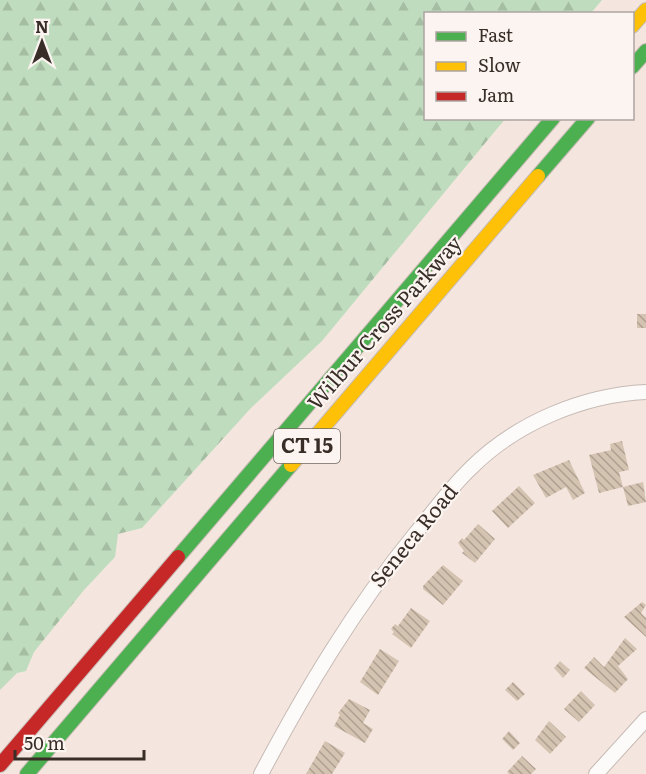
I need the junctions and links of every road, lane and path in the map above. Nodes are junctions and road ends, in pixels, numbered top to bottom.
1 (646, 10) edge
2 (634, 25) edge
3 (646, 51) edge
4 (634, 66) edge
5 (551, 120) edge
6 (586, 120) edge
7 (646, 392) edge
8 (646, 719) edge
9 (0, 765) edge
10 (27, 774) edge
11 (261, 774) edge
12 (596, 774) edge

1 - 2 highway
3 - 4 highway
5 - 9 highway, Wilbur Cross Parkway / CT 15
6 - 10 highway, Wilbur Cross Parkway / CT 15
7 - 11 street, Seneca Road
8 - 12 street

